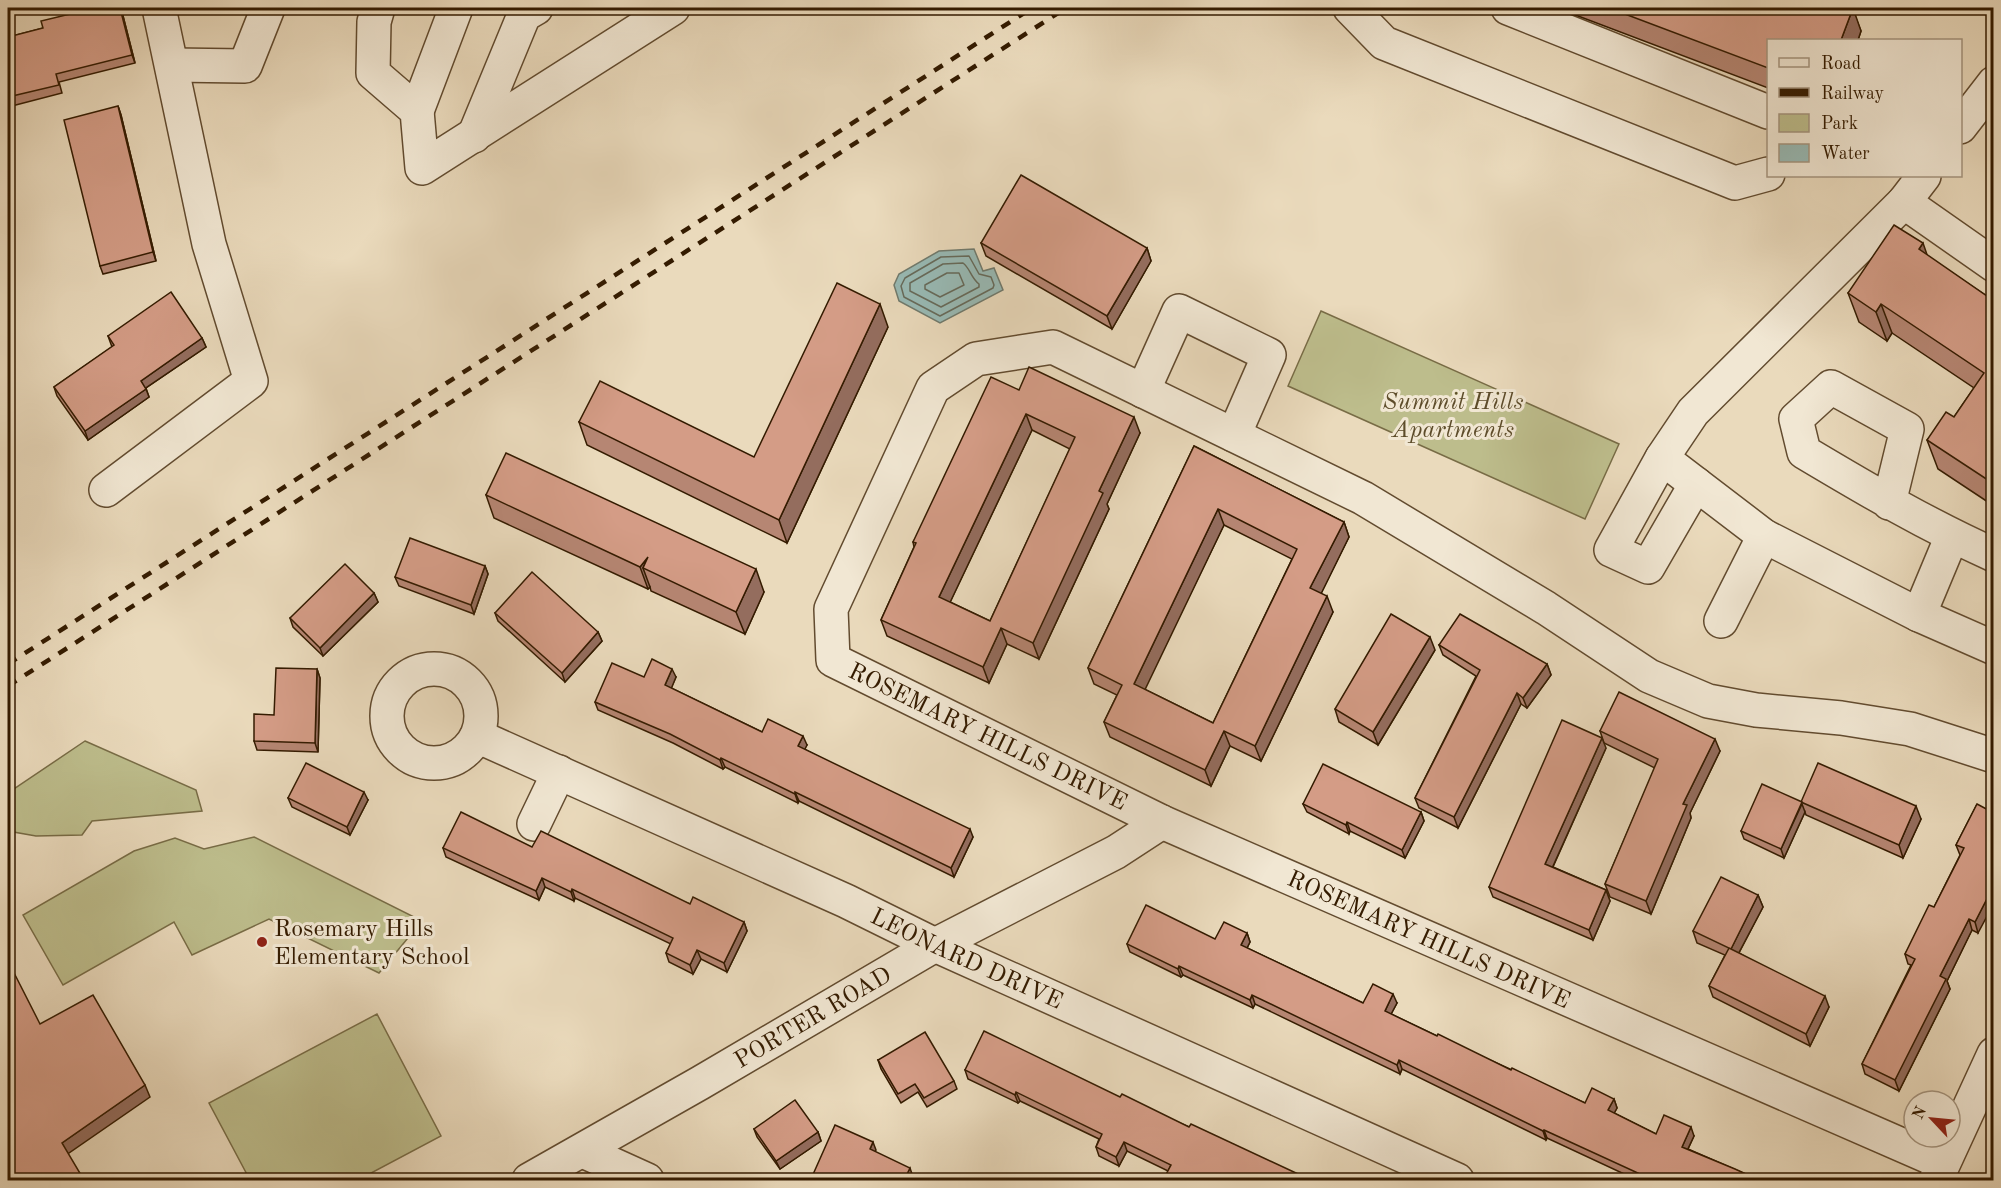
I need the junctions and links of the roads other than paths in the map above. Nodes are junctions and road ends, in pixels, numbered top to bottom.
1 (159, 8) edge
2 (268, 8) edge
3 (378, 8) edge
4 (456, 8) edge
5 (536, 8) edge
6 (673, 8) edge
7 (1350, 8) edge
8 (1508, 8) edge
9 (172, 65) junction
10 (1994, 83) edge
11 (417, 111) junction
12 (1767, 112) edge
13 (1962, 124) edge
14 (474, 136) junction
15 (1767, 174) edge
16 (1923, 177) edge
17 (1904, 202) junction
18 (1994, 265) edge
19 (1143, 391) junction
20 (1234, 435) junction
21 (1662, 458) junction
22 (1696, 484) junction
23 (106, 490) dead end
24 (1889, 503) dead end
25 (1764, 536) junction
26 (1952, 536) junction
27 (1994, 555) edge
28 (1919, 615) junction
29 (1721, 621) dead end
30 (1994, 648) edge
31 (477, 736) dead end
32 (1994, 756) edge
33 (559, 772) junction
34 (1162, 822) junction
35 (534, 824) dead end
36 (935, 945) junction
37 (1994, 1054) edge
38 (583, 1151) junction
39 (1939, 1172) edge
40 (529, 1180) edge
41 (647, 1180) edge
42 (1456, 1180) edge

1 - 9 street
2 - 9 street
3 - 11 street
4 - 11 street
5 - 14 street
6 - 14 street
7 - 15 street
8 - 12 street
9 - 23 street
10 - 13 street
11 - 14 street
16 - 17 street
17 - 18 street
17 - 21 street
19 - 20 street, ROSEMARY HILLS DRIVE
19 - 20 street
19 - 34 street, ROSEMARY HILLS DRIVE
20 - 32 street, ROSEMARY HILLS DRIVE
21 - 22 street
21 - 22 street
22 - 25 street
24 - 26 street
25 - 28 street
25 - 29 street
26 - 27 street
26 - 28 street
28 - 30 street
31 - 33 street, LEONARD DRIVE
33 - 35 street
33 - 36 street, LEONARD DRIVE
34 - 36 street, PORTER ROAD
34 - 39 street, ROSEMARY HILLS DRIVE
36 - 38 street, PORTER ROAD
36 - 42 street, LEONARD DRIVE
37 - 39 street, ROSEMARY HILLS DRIVE
38 - 40 street, PORTER ROAD
38 - 41 street

